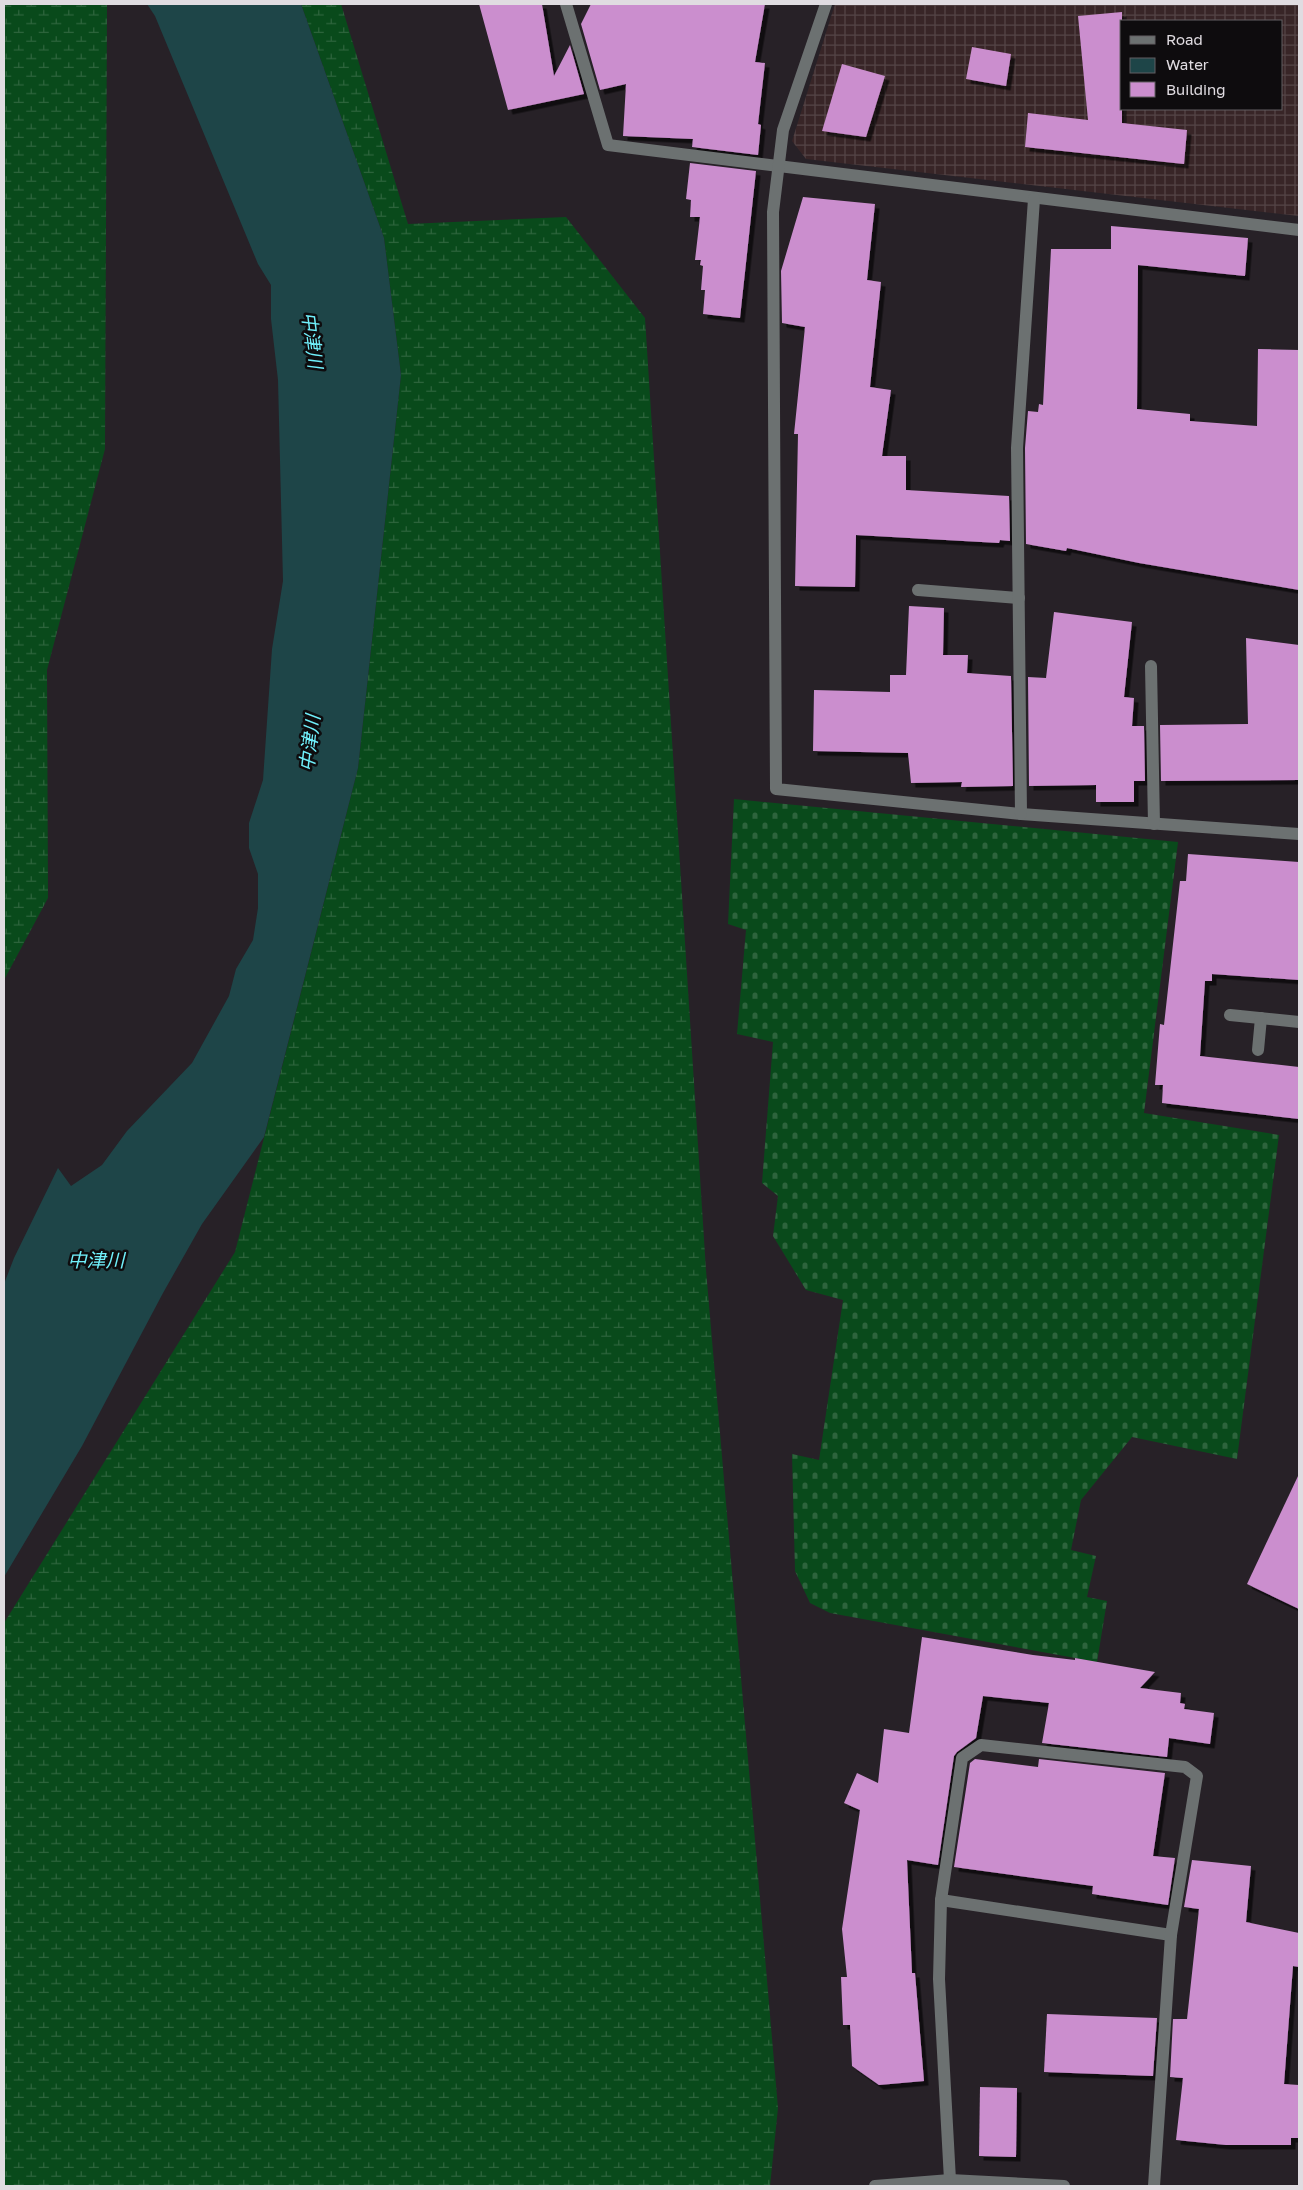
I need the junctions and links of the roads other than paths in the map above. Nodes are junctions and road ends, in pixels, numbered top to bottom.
1 (566, 4) edge
2 (826, 4) edge
3 (778, 166) junction
4 (1034, 199) junction
5 (1299, 230) edge
6 (918, 590) dead end
7 (1019, 598) junction
8 (1151, 666) dead end
9 (1021, 814) junction
10 (1154, 824) junction
11 (1299, 834) edge
12 (1230, 1015) dead end
13 (1261, 1018) junction
14 (1299, 1022) edge
15 (1258, 1050) dead end
16 (941, 1900) junction
17 (1171, 1935) junction
18 (950, 2180) junction
19 (1023, 2185) edge
20 (875, 2186) edge
21 (1064, 2186) edge
22 (1154, 2186) edge

1 - 3 street
2 - 3 street
3 - 4 street
3 - 9 street
4 - 5 street
4 - 7 street
6 - 7 street
7 - 9 street
8 - 10 street
9 - 10 street
10 - 11 street
12 - 13 street
13 - 14 street
13 - 15 street
16 - 17 street
16 - 17 street
16 - 18 street
17 - 22 street
18 - 19 street
18 - 20 street
19 - 21 street

